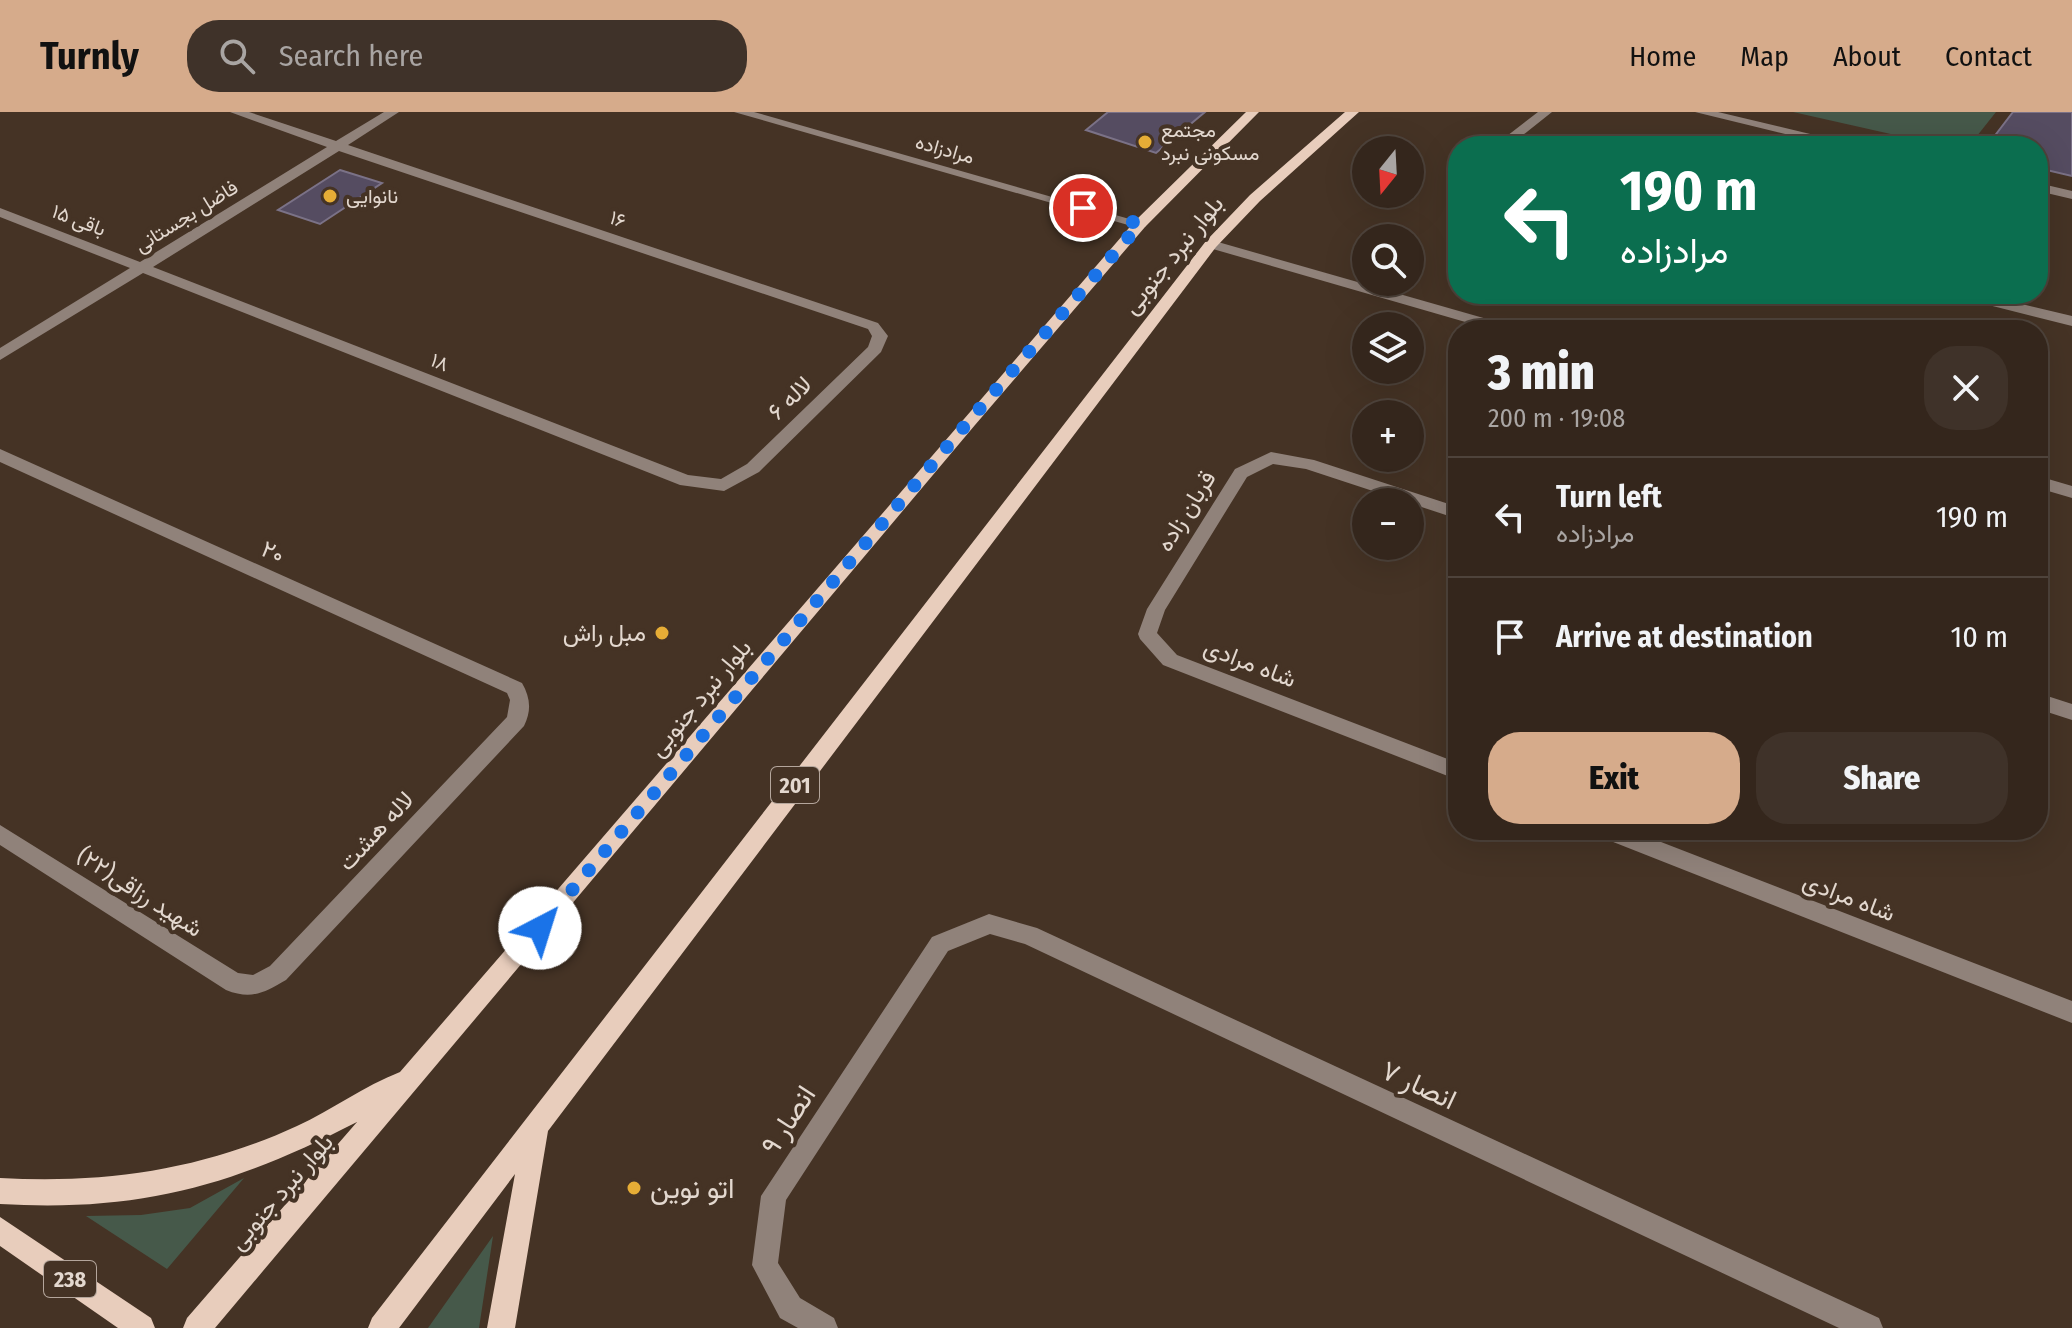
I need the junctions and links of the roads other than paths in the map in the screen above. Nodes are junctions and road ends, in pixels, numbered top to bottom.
1 (236, 112) edge
2 (393, 112) edge
3 (740, 112) edge
4 (1253, 112) edge
5 (1353, 112) edge
6 (1546, 112) edge
7 (1701, 112) edge
8 (1514, 136) edge
9 (1808, 136) edge
10 (339, 146) junction
11 (2048, 189) edge
12 (2072, 195) edge
13 (0, 212) edge
14 (1140, 224) junction
15 (1211, 244) junction
16 (143, 266) junction
17 (2003, 304) edge
18 (1475, 320) edge
19 (2072, 321) edge
20 (880, 336) joint
21 (0, 355) edge
22 (0, 455) edge
23 (724, 485) joint
24 (2048, 485) edge
25 (2072, 492) edge
26 (1448, 510) edge
27 (1156, 609) joint
28 (520, 700) joint
29 (2048, 704) edge
30 (2072, 712) edge
31 (1448, 768) edge
32 (0, 834) edge
33 (1632, 840) edge
34 (940, 944) joint
35 (255, 986) joint
36 (2072, 1012) edge
37 (418, 1073) junction
38 (537, 1122) junction
39 (0, 1191) edge
40 (0, 1230) edge
41 (141, 1328) edge
42 (197, 1328) edge
43 (382, 1328) edge
44 (501, 1328) edge
45 (824, 1328) edge
46 (1869, 1328) edge

1 - 10 street, ۱۶
2 - 10 street, فاضل بجستانی
3 - 14 street, مرادزاده
4 - 14 main road, بلوار نبرد جنوبی
5 - 15 main road, بلوار نبرد جنوبی / 201
6 - 8 street
7 - 9 street
10 - 16 street, فاضل بجستانی
10 - 20 street, ۱۶
11 - 12 street
13 - 16 street, باقی ۱۵
14 - 37 main road, بلوار نبرد جنوبی
15 - 18 street
15 - 38 main road, بلوار نبرد جنوبی / 201
16 - 21 street, فاضل بجستانی
16 - 23 street, ۱۸
17 - 19 street
20 - 23 street, لاله ۶
22 - 28 street, ۲۰
24 - 25 street
26 - 27 street, قربان زاده
27 - 31 street, شاه مرادی
28 - 35 street, لاله هشت
29 - 30 street
32 - 35 street, شهید رزاقی(۲۲)
33 - 36 street, شاه مرادی
34 - 45 street, انصار ۹
34 - 46 street, انصار ۷
37 - 39 main road
37 - 42 main road, بلوار نبرد جنوبی
38 - 43 main road, بلوار نبرد جنوبی / 201
38 - 44 main road
40 - 41 main road, 238

